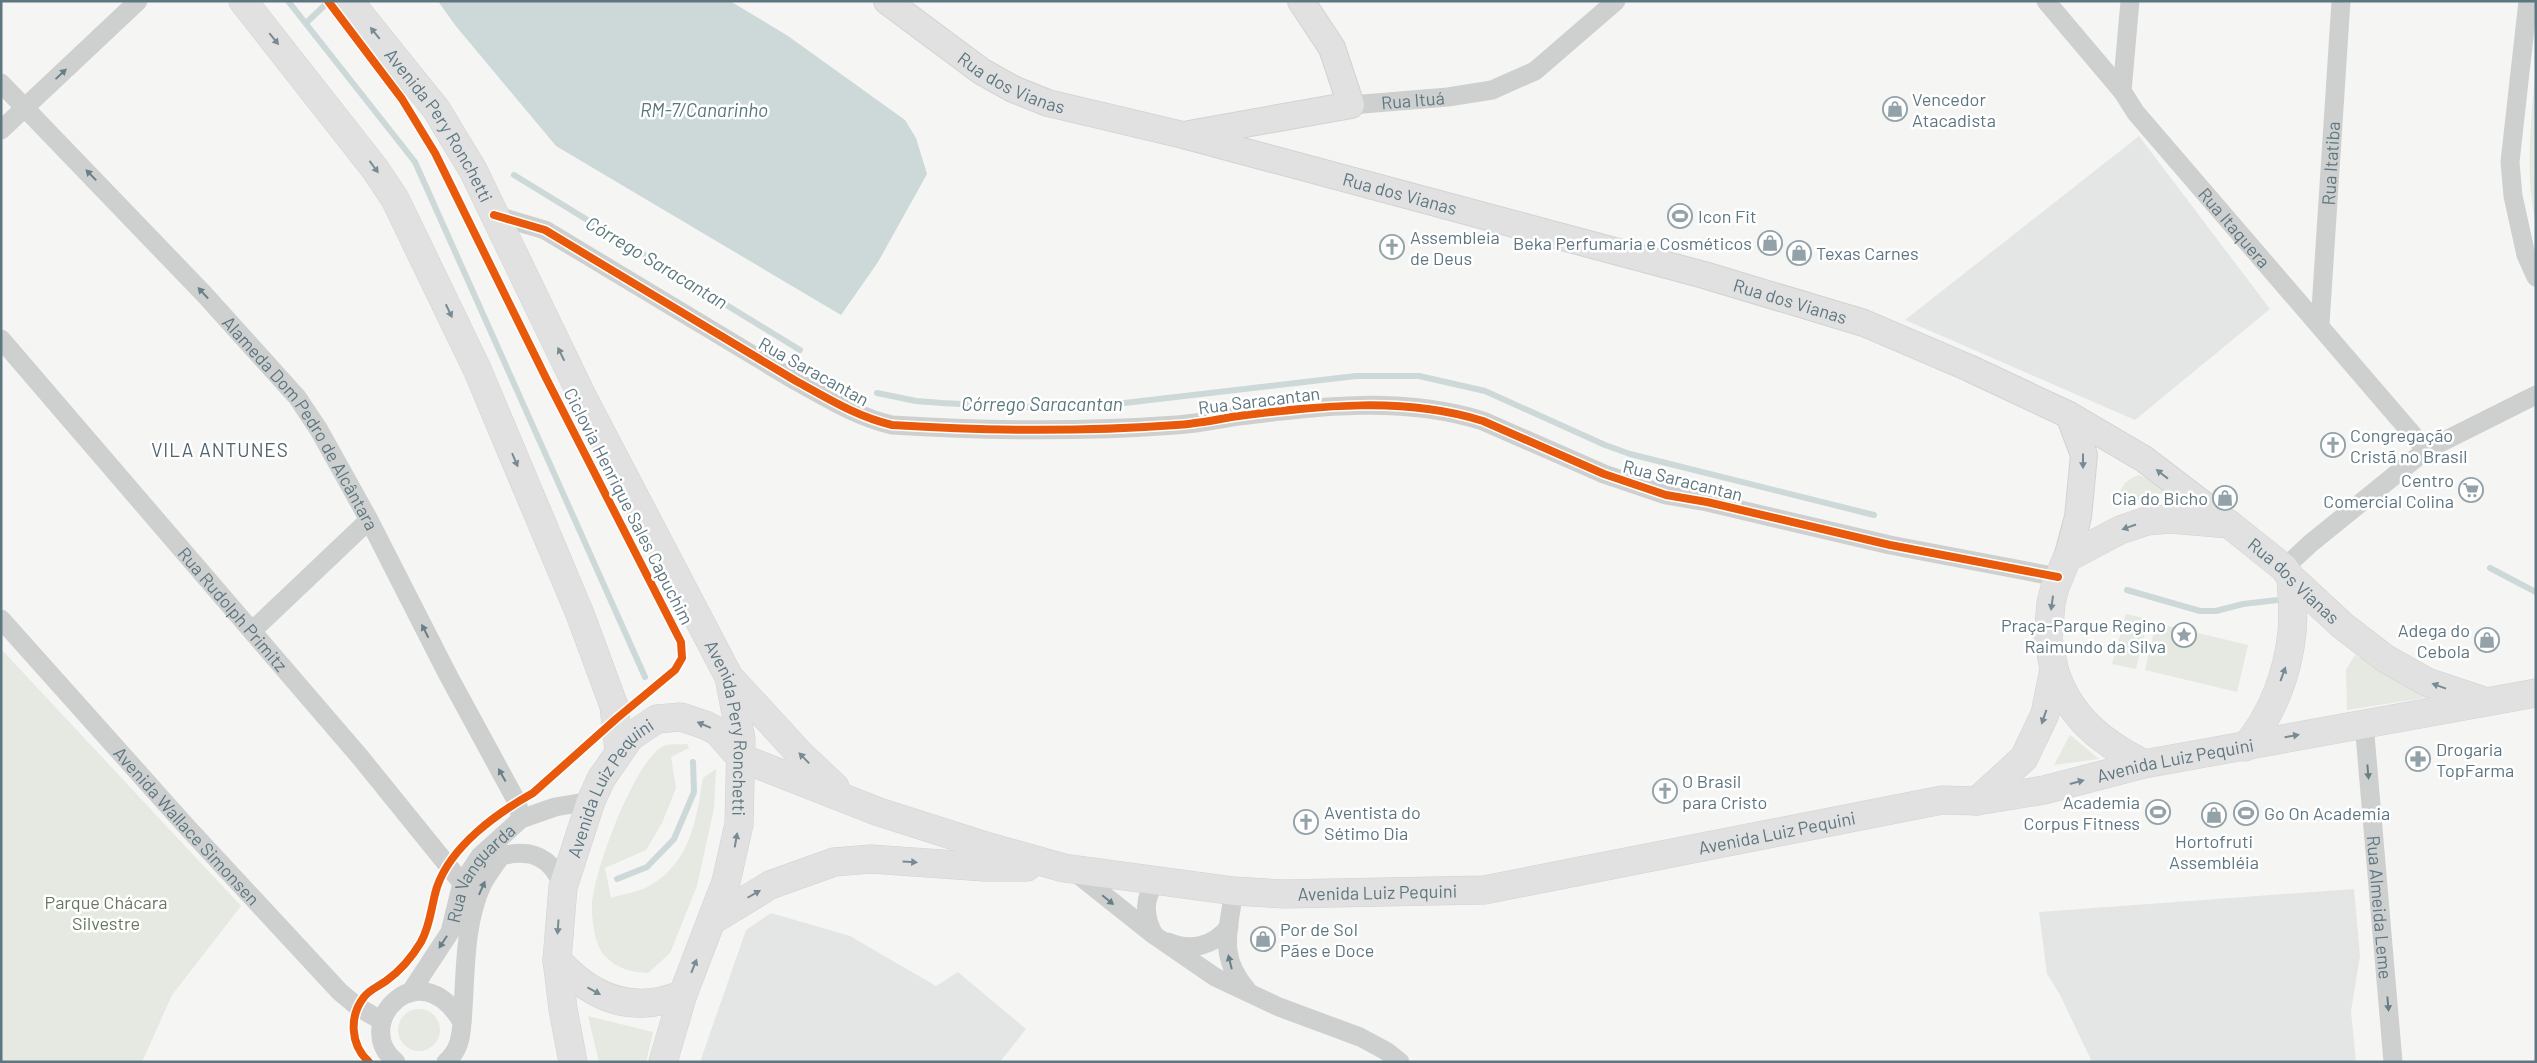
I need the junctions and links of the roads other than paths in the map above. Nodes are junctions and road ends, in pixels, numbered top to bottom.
1 (138, 1) edge
2 (243, 1) edge
3 (349, 1) edge
4 (887, 1) edge
5 (1301, 1) edge
6 (1616, 1) edge
7 (2046, 1) edge
8 (2130, 1) edge
9 (2341, 1) edge
10 (2528, 1) edge
11 (1, 83) edge
12 (2122, 91) junction
13 (1351, 105) junction
14 (25, 107) junction
15 (1, 130) edge
16 (1183, 135) junction
17 (494, 215) junction
18 (2536, 277) edge
19 (2320, 324) junction
20 (1, 339) edge
21 (2536, 395) edge
22 (2069, 414) junction
23 (2426, 450) junction
24 (369, 520) junction
25 (2229, 524) junction
26 (2063, 567) junction
27 (2288, 573) junction
28 (1, 619) edge
29 (252, 631) junction
30 (2054, 669) junction
31 (729, 677) junction
32 (2536, 693) edge
33 (2485, 701) junction
34 (2364, 724) junction
35 (2245, 747) junction
36 (619, 750) junction
37 (740, 757) junction
38 (2144, 764) junction
39 (1977, 800) junction
40 (591, 801) junction
41 (854, 802) junction
42 (520, 819) junction
43 (1067, 868) junction
44 (1156, 882) junction
45 (462, 883) junction
46 (563, 887) junction
47 (1234, 891) junction
48 (713, 920) junction
49 (1229, 927) junction
50 (1154, 935) junction
51 (557, 960) junction
52 (1248, 991) junction
53 (410, 992) junction
54 (683, 994) junction
55 (382, 1021) junction
56 (462, 1022) junction
57 (396, 1062) edge
58 (446, 1062) edge
59 (573, 1062) edge
60 (662, 1062) edge
61 (1400, 1062) edge
62 (2393, 1062) edge

14 -> 1 street
2 -> 36 main road
17 -> 3 main road, Avenida Pery Ronchetti
4 - 16 street, Rua dos Vianas
5 - 13 street
6 - 13 street, Rua Ituá
7 - 12 street, Rua Itaquera
8 - 12 street
9 - 19 street, Rua Itatiba
10 - 18 street
11 - 14 street, Alameda Dom Pedro de Alcântara
12 - 19 street, Rua Itaquera
13 - 16 street, Rua Ituá
14 - 15 street
24 -> 14 street, Alameda Dom Pedro de Alcântara
16 - 22 street, Rua dos Vianas
17 - 26 street, Rua Saracantan
31 -> 17 main road, Avenida Pery Ronchetti
19 - 23 street, Rua Itaquera
20 - 29 street, Rua Rudolph Primitz
21 - 23 street
25 -> 22 street, Rua dos Vianas
22 -> 26 street
23 - 27 street
24 - 29 street
42 -> 24 street, Alameda Dom Pedro de Alcântara
25 -> 26 main road
25 - 27 main road, Rua dos Vianas
26 -> 30 main road
33 -> 27 main road, Rua dos Vianas
35 -> 27 main road
28 - 55 street, Avenida Wallace Simonsen
29 - 45 street, Rua Rudolph Primitz
30 - 38 main road
30 -> 39 main road
31 - 37 main road, Avenida Pery Ronchetti
41 -> 31 main road
32 - 33 main road, Rua dos Vianas
33 - 34 main road, Avenida Luiz Pequini
35 -> 34 main road, Avenida Luiz Pequini
34 -> 62 street, Rua Almeida Leme
35 - 38 main road, Avenida Luiz Pequini
37 -> 36 main road, Avenida Luiz Pequini
36 - 40 main road, Avenida Luiz Pequini
37 - 41 main road, Avenida Luiz Pequini
48 -> 37 main road, Avenida Pery Ronchetti
39 -> 38 main road, Avenida Luiz Pequini
39 - 47 main road, Avenida Luiz Pequini
40 - 42 street, Rua Vanguarda
40 - 46 main road, Avenida Luiz Pequini
41 - 43 main road, Avenida Luiz Pequini
42 - 45 street, Rua Vanguarda
43 - 44 main road, Avenida Luiz Pequini
48 -> 43 main road, Avenida Luiz Pequini
43 -> 50 street
44 - 47 main road, Avenida Luiz Pequini
44 - 50 street
45 -> 53 street, Rua Vanguarda
46 -> 51 main road, Avenida Luiz Pequini
56 -> 46 street, Rua Vanguarda
47 - 49 street
54 -> 48 main road
49 - 50 street
52 -> 49 street
50 - 52 street
51 -> 54 main road
51 - 59 main road, Avenida Luiz Pequini
52 - 61 street
53 - 55 street
53 - 56 street
54 - 60 main road
55 - 57 street
56 - 58 street

